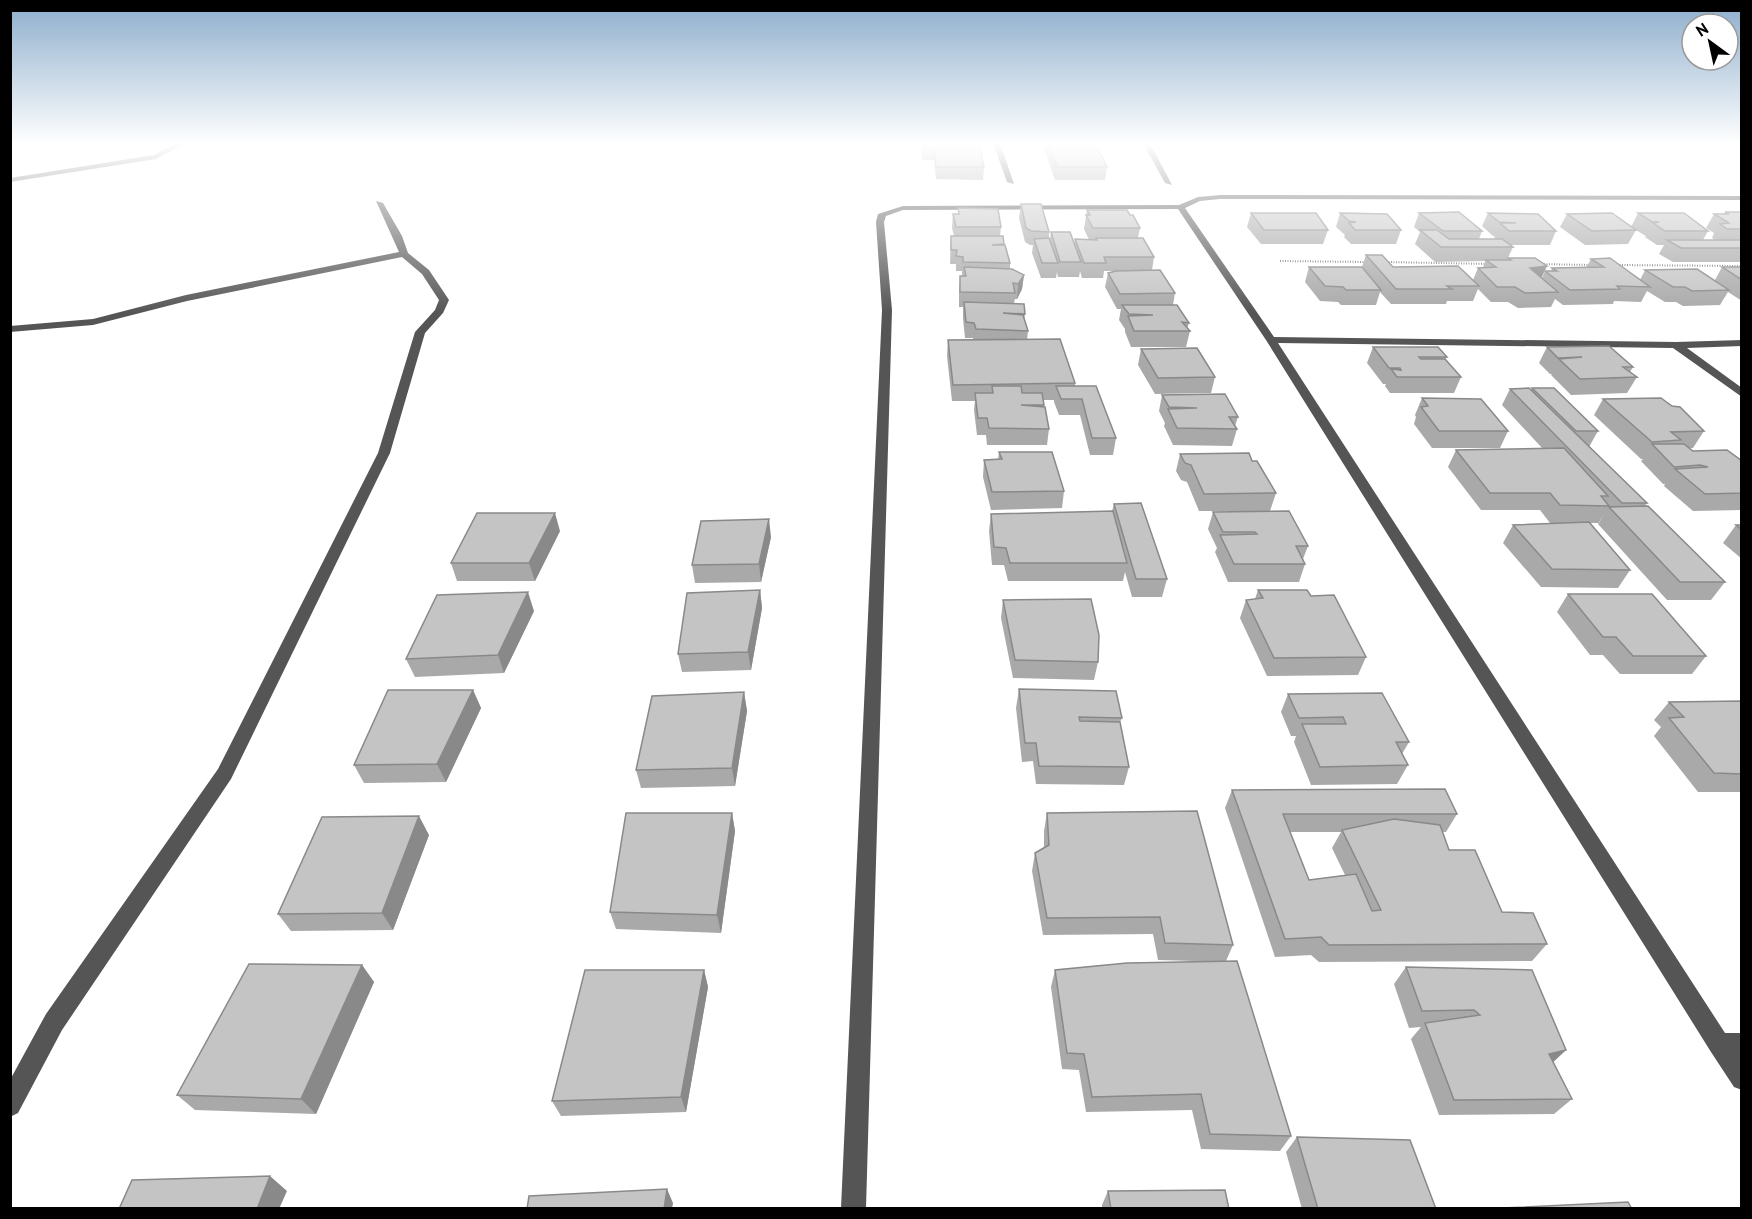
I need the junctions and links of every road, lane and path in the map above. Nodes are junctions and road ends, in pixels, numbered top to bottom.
1 (1196, 200) edge
2 (379, 203) dead end
3 (1184, 206) junction
4 (1217, 207) dead end
5 (404, 254) junction
6 (1280, 261) dead end
7 (1375, 262) edge
8 (1386, 262) edge
9 (1493, 264) edge
10 (1528, 264) edge
11 (1599, 265) edge
12 (1611, 265) edge
13 (1742, 266) edge
14 (10, 329) edge
15 (1271, 340) junction
16 (1742, 343) edge
17 (1676, 345) junction
18 (1742, 394) edge
19 (1730, 1044) edge
20 (1742, 1079) edge
21 (10, 1105) edge
22 (853, 1209) edge

1 - 3 street
2 - 5 street
3 - 4 street
3 - 15 street
3 - 22 street
5 - 14 street
5 - 21 street
6 - 7 path
8 - 9 path
10 - 11 path
12 - 13 path
15 - 17 street
15 - 19 street
16 - 17 street
17 - 18 street
19 - 20 street

